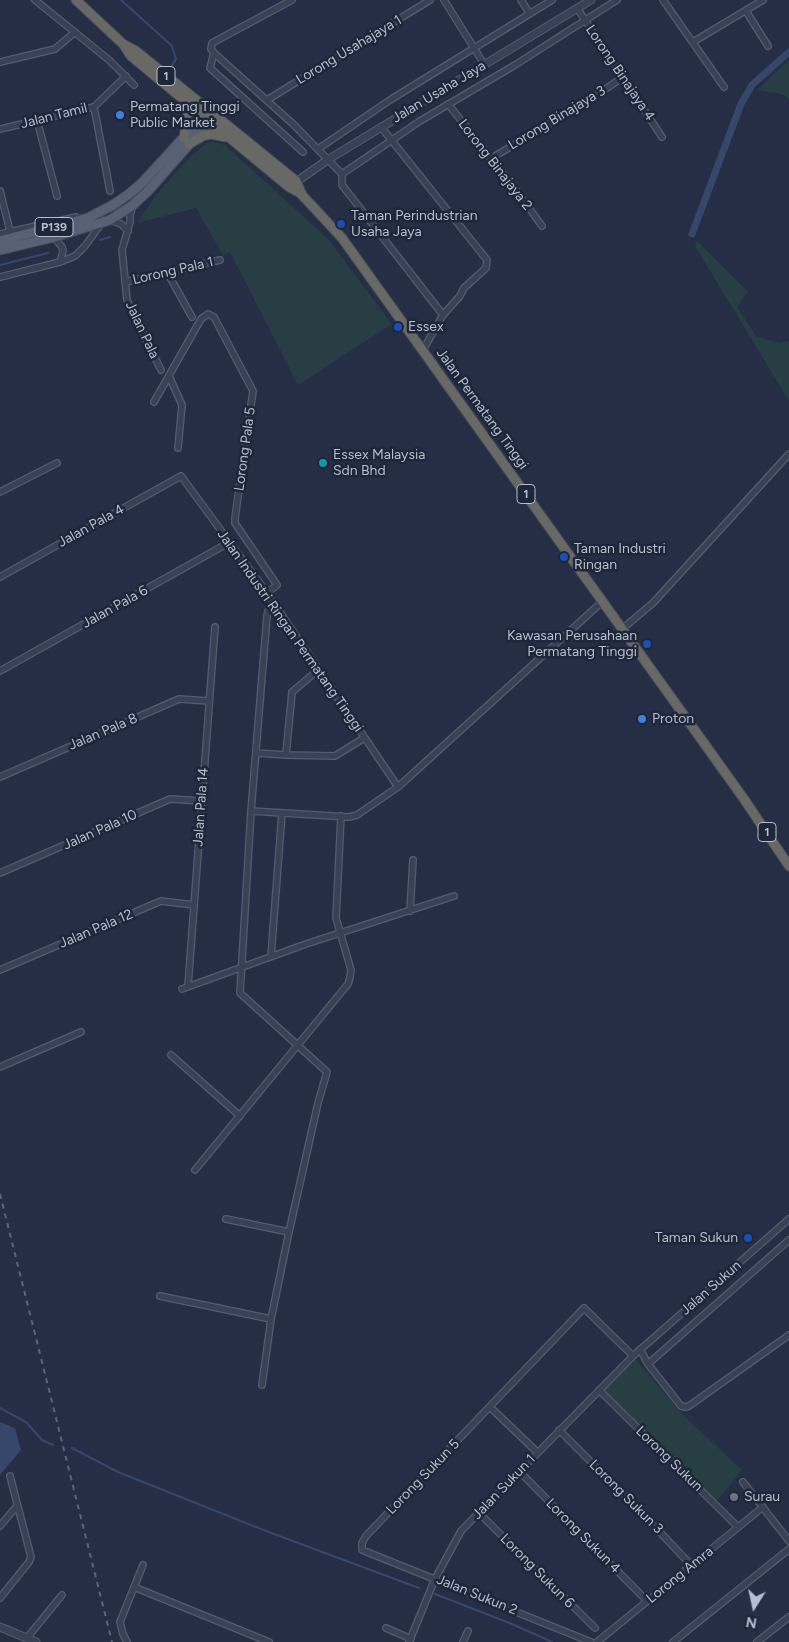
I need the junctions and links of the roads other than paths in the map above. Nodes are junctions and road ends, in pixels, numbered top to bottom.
1 (35, 0) edge
2 (76, 0) edge
3 (292, 0) edge
4 (430, 0) edge
5 (444, 0) edge
6 (521, 0) edge
7 (552, 0) edge
8 (591, 0) edge
9 (617, 0) edge
10 (663, 0) edge
11 (763, 0) edge
12 (577, 8) junction
13 (746, 11) junction
14 (530, 14) junction
15 (585, 20) junction
16 (75, 32) junction
17 (693, 42) junction
18 (123, 44) junction
19 (768, 46) dead end
20 (474, 47) junction
21 (213, 51) junction
22 (0, 62) edge
23 (484, 64) junction
24 (126, 76) junction
25 (622, 77) junction
26 (134, 85) dead end
27 (724, 87) dead end
28 (183, 100) junction
29 (267, 100) junction
30 (448, 104) junction
31 (94, 107) junction
32 (209, 116) junction
33 (37, 120) junction
34 (293, 124) junction
35 (381, 127) junction
36 (0, 129) edge
37 (283, 132) junction
38 (662, 136) dead end
39 (231, 139) junction
40 (391, 140) junction
41 (187, 141) junction
42 (318, 149) junction
43 (303, 152) dead end
44 (329, 159) junction
45 (490, 159) junction
46 (342, 174) junction
47 (292, 184) junction
48 (0, 191) edge
49 (110, 191) dead end
50 (56, 196) dead end
51 (133, 205) junction
52 (106, 209) junction
53 (110, 220) junction
54 (101, 224) junction
55 (542, 226) dead end
56 (10, 231) junction
57 (128, 231) junction
58 (0, 234) edge
59 (54, 237) junction
60 (0, 242) edge
61 (0, 250) edge
62 (220, 260) dead end
63 (60, 262) junction
64 (167, 272) junction
65 (0, 277) edge
66 (125, 282) junction
67 (443, 315) junction
68 (192, 316) dead end
69 (423, 350) junction
70 (161, 370) dead end
71 (169, 376) junction
72 (154, 402) dead end
73 (178, 448) dead end
74 (789, 454) edge
75 (57, 463) dead end
76 (181, 476) joint
77 (0, 492) edge
78 (230, 542) junction
79 (0, 577) edge
80 (267, 593) junction
81 (603, 602) junction
82 (274, 605) junction
83 (215, 627) dead end
84 (622, 629) junction
85 (318, 670) junction
86 (0, 671) edge
87 (209, 702) junction
88 (364, 738) junction
89 (256, 753) junction
90 (286, 756) junction
91 (0, 777) edge
92 (398, 787) junction
93 (202, 802) junction
94 (251, 811) junction
95 (282, 813) junction
96 (341, 816) junction
97 (413, 860) dead end
98 (789, 866) edge
99 (0, 873) edge
100 (454, 896) dead end
101 (194, 905) junction
102 (410, 910) junction
103 (340, 933) junction
104 (271, 956) junction
105 (241, 967) junction
106 (0, 970) edge
107 (81, 1032) dead end
108 (297, 1046) junction
109 (171, 1055) dead end
110 (0, 1067) edge
111 (240, 1116) junction
112 (195, 1170) dead end
113 (226, 1219) dead end
114 (789, 1219) edge
115 (289, 1232) junction
116 (789, 1240) edge
117 (160, 1296) dead end
118 (271, 1319) junction
119 (789, 1335) edge
120 (640, 1349) junction
121 (633, 1356) junction
122 (648, 1364) junction
123 (262, 1385) dead end
124 (599, 1390) junction
125 (490, 1407) junction
126 (559, 1430) junction
127 (537, 1452) junction
128 (519, 1470) junction
129 (10, 1476) dead end
130 (743, 1482) dead end
131 (17, 1506) junction
132 (763, 1507) junction
133 (479, 1513) junction
134 (0, 1526) edge
135 (738, 1527) junction
136 (789, 1541) edge
137 (789, 1549) edge
138 (362, 1550) joint
139 (143, 1565) dead end
140 (691, 1566) junction
141 (435, 1579) junction
142 (134, 1587) junction
143 (62, 1594) dead end
144 (0, 1598) edge
145 (647, 1601) junction
146 (789, 1617) edge
147 (0, 1627) edge
148 (386, 1628) dead end
149 (595, 1628) dead end
150 (468, 1631) dead end
151 (27, 1638) junction
152 (410, 1641) edge
153 (36, 1642) edge
154 (127, 1642) edge
155 (269, 1642) edge
156 (463, 1642) edge
157 (591, 1642) edge
158 (597, 1642) edge
159 (673, 1642) edge
160 (757, 1642) edge

1 - 16 street
2 - 18 highway, Jalan Permatang Tinggi / 1
3 - 21 street
4 - 29 street, Lorong Usahajaya 1
5 - 20 street
6 - 14 street
7 - 14 street, Jalan Usaha Jaya
8 - 12 street, Jalan Usaha Jaya
9 - 15 street, Jalan Usaha Jaya
10 - 17 street
11 - 13 street
12 - 15 street, Lorong Binajaya 4
12 - 23 street, Jalan Usaha Jaya
13 - 17 street
13 - 19 street
14 - 20 street, Jalan Usaha Jaya
15 - 25 street, Lorong Binajaya 4
15 - 30 street, Jalan Usaha Jaya
16 - 22 street
16 - 24 street
17 - 27 street
18 - 28 highway, Jalan Permatang Tinggi / 1
18 - 32 highway, Jalan Permatang Tinggi / 1
20 - 23 street
20 - 42 street, Jalan Usaha Jaya
21 - 29 street
21 - 37 street
23 - 35 street, Jalan Usaha Jaya
24 - 26 street
24 - 31 street, Jalan Tamil
25 - 38 street, Lorong Binajaya 4
25 - 45 street, Lorong Binajaya 3
28 - 32 highway, Jalan Permatang Tinggi / 1
28 - 41 highway
29 - 34 street
30 - 40 street, Jalan Usaha Jaya
30 - 45 street, Lorong Binajaya 2
31 - 33 street, Jalan Tamil
31 - 49 street
32 - 39 highway, Jalan Permatang Tinggi / 1
32 - 41 main road, P139
32 - 47 highway, Jalan Permatang Tinggi / 1
33 - 36 street, Jalan Tamil
33 - 50 street
34 - 37 street
34 - 42 street
35 - 40 street
35 - 44 street, Jalan Usaha Jaya
37 - 43 street
39 - 41 highway
39 - 47 highway, Jalan Permatang Tinggi / 1
40 - 46 street, Jalan Usaha Jaya
40 - 67 street
41 - 51 main road, P139
41 - 52 main road, P139
42 - 44 street
44 - 46 street
44 - 47 street, Jalan Usaha Jaya
45 - 55 street, Lorong Binajaya 2
46 - 67 street
47 - 69 highway, Jalan Permatang Tinggi / 1
48 - 56 street
51 - 53 main road, P139
51 - 57 street, Jalan Pala
52 - 56 street
52 - 60 main road, P139
53 - 54 main road, P139
53 - 57 street
54 - 59 main road, P139
54 - 63 street
56 - 58 street
57 - 66 street, Jalan Pala
59 - 61 main road, P139
59 - 63 street
62 - 64 street, Lorong Pala 1
63 - 65 street
64 - 66 street, Lorong Pala 1
64 - 68 street
66 - 70 street, Jalan Pala
67 - 69 street
69 - 81 highway, Jalan Permatang Tinggi / 1
71 - 72 street, Lorong Pala 5
71 - 73 street
71 - 80 street, Lorong Pala 5
74 - 84 street
75 - 77 street
76 - 78 street, Jalan Industri Ringan Permatang Tinggi
76 - 79 street, Jalan Pala 4
78 - 80 street, Jalan Industri Ringan Permatang Tinggi
78 - 86 street, Jalan Pala 6
80 - 82 street, Jalan Industri Ringan Permatang Tinggi
81 - 84 highway, Jalan Permatang Tinggi / 1
81 - 92 street
82 - 85 street, Jalan Industri Ringan Permatang Tinggi
82 - 89 street
83 - 87 street, Jalan Pala 14
84 - 98 highway, Jalan Permatang Tinggi / 1
85 - 88 street, Jalan Industri Ringan Permatang Tinggi
85 - 90 street
87 - 91 street, Jalan Pala 8
87 - 93 street, Jalan Pala 14
88 - 90 street
88 - 92 street, Jalan Industri Ringan Permatang Tinggi
89 - 90 street
89 - 94 street
92 - 96 street
93 - 99 street, Jalan Pala 10
93 - 101 street, Jalan Pala 14
94 - 95 street
94 - 105 street
95 - 96 street
95 - 104 street
96 - 103 street
97 - 102 street
100 - 102 street
101 - 105 street, Jalan Pala 14
101 - 106 street, Jalan Pala 12
102 - 103 street
103 - 104 street
103 - 108 street
104 - 105 street
105 - 108 street
107 - 110 street
108 - 111 street
108 - 115 street
109 - 111 street
111 - 112 street
113 - 115 street
114 - 120 street, Jalan Sukun
115 - 118 street
116 - 122 street
117 - 118 street
118 - 123 street
119 - 122 street
120 - 121 street, Jalan Sukun
120 - 122 street
121 - 124 street, Jalan Sukun 1
121 - 125 street, Lorong Sukun 5
124 - 126 street, Jalan Sukun 1
124 - 135 street, Lorong Sukun
125 - 127 street
125 - 138 street, Lorong Sukun 5
126 - 127 street, Jalan Sukun 1
126 - 140 street, Lorong Sukun 3
127 - 128 street, Jalan Sukun 1
128 - 133 street, Jalan Sukun 1
128 - 145 street, Lorong Sukun 4
129 - 131 street
130 - 132 street
131 - 134 street
131 - 144 street
132 - 135 street, Lorong Amra
132 - 136 street
133 - 141 street, Jalan Sukun 1
133 - 149 street, Lorong Sukun 6
135 - 140 street, Lorong Amra
137 - 159 street
138 - 141 street, Jalan Sukun 2
139 - 142 street
140 - 145 street, Lorong Amra
141 - 152 street, Jalan Sukun 1
141 - 157 street, Jalan Sukun 2
142 - 154 street
142 - 155 street
143 - 151 street
145 - 158 street, Lorong Amra
146 - 160 street
147 - 151 street
148 - 152 street
150 - 156 street
151 - 153 street

